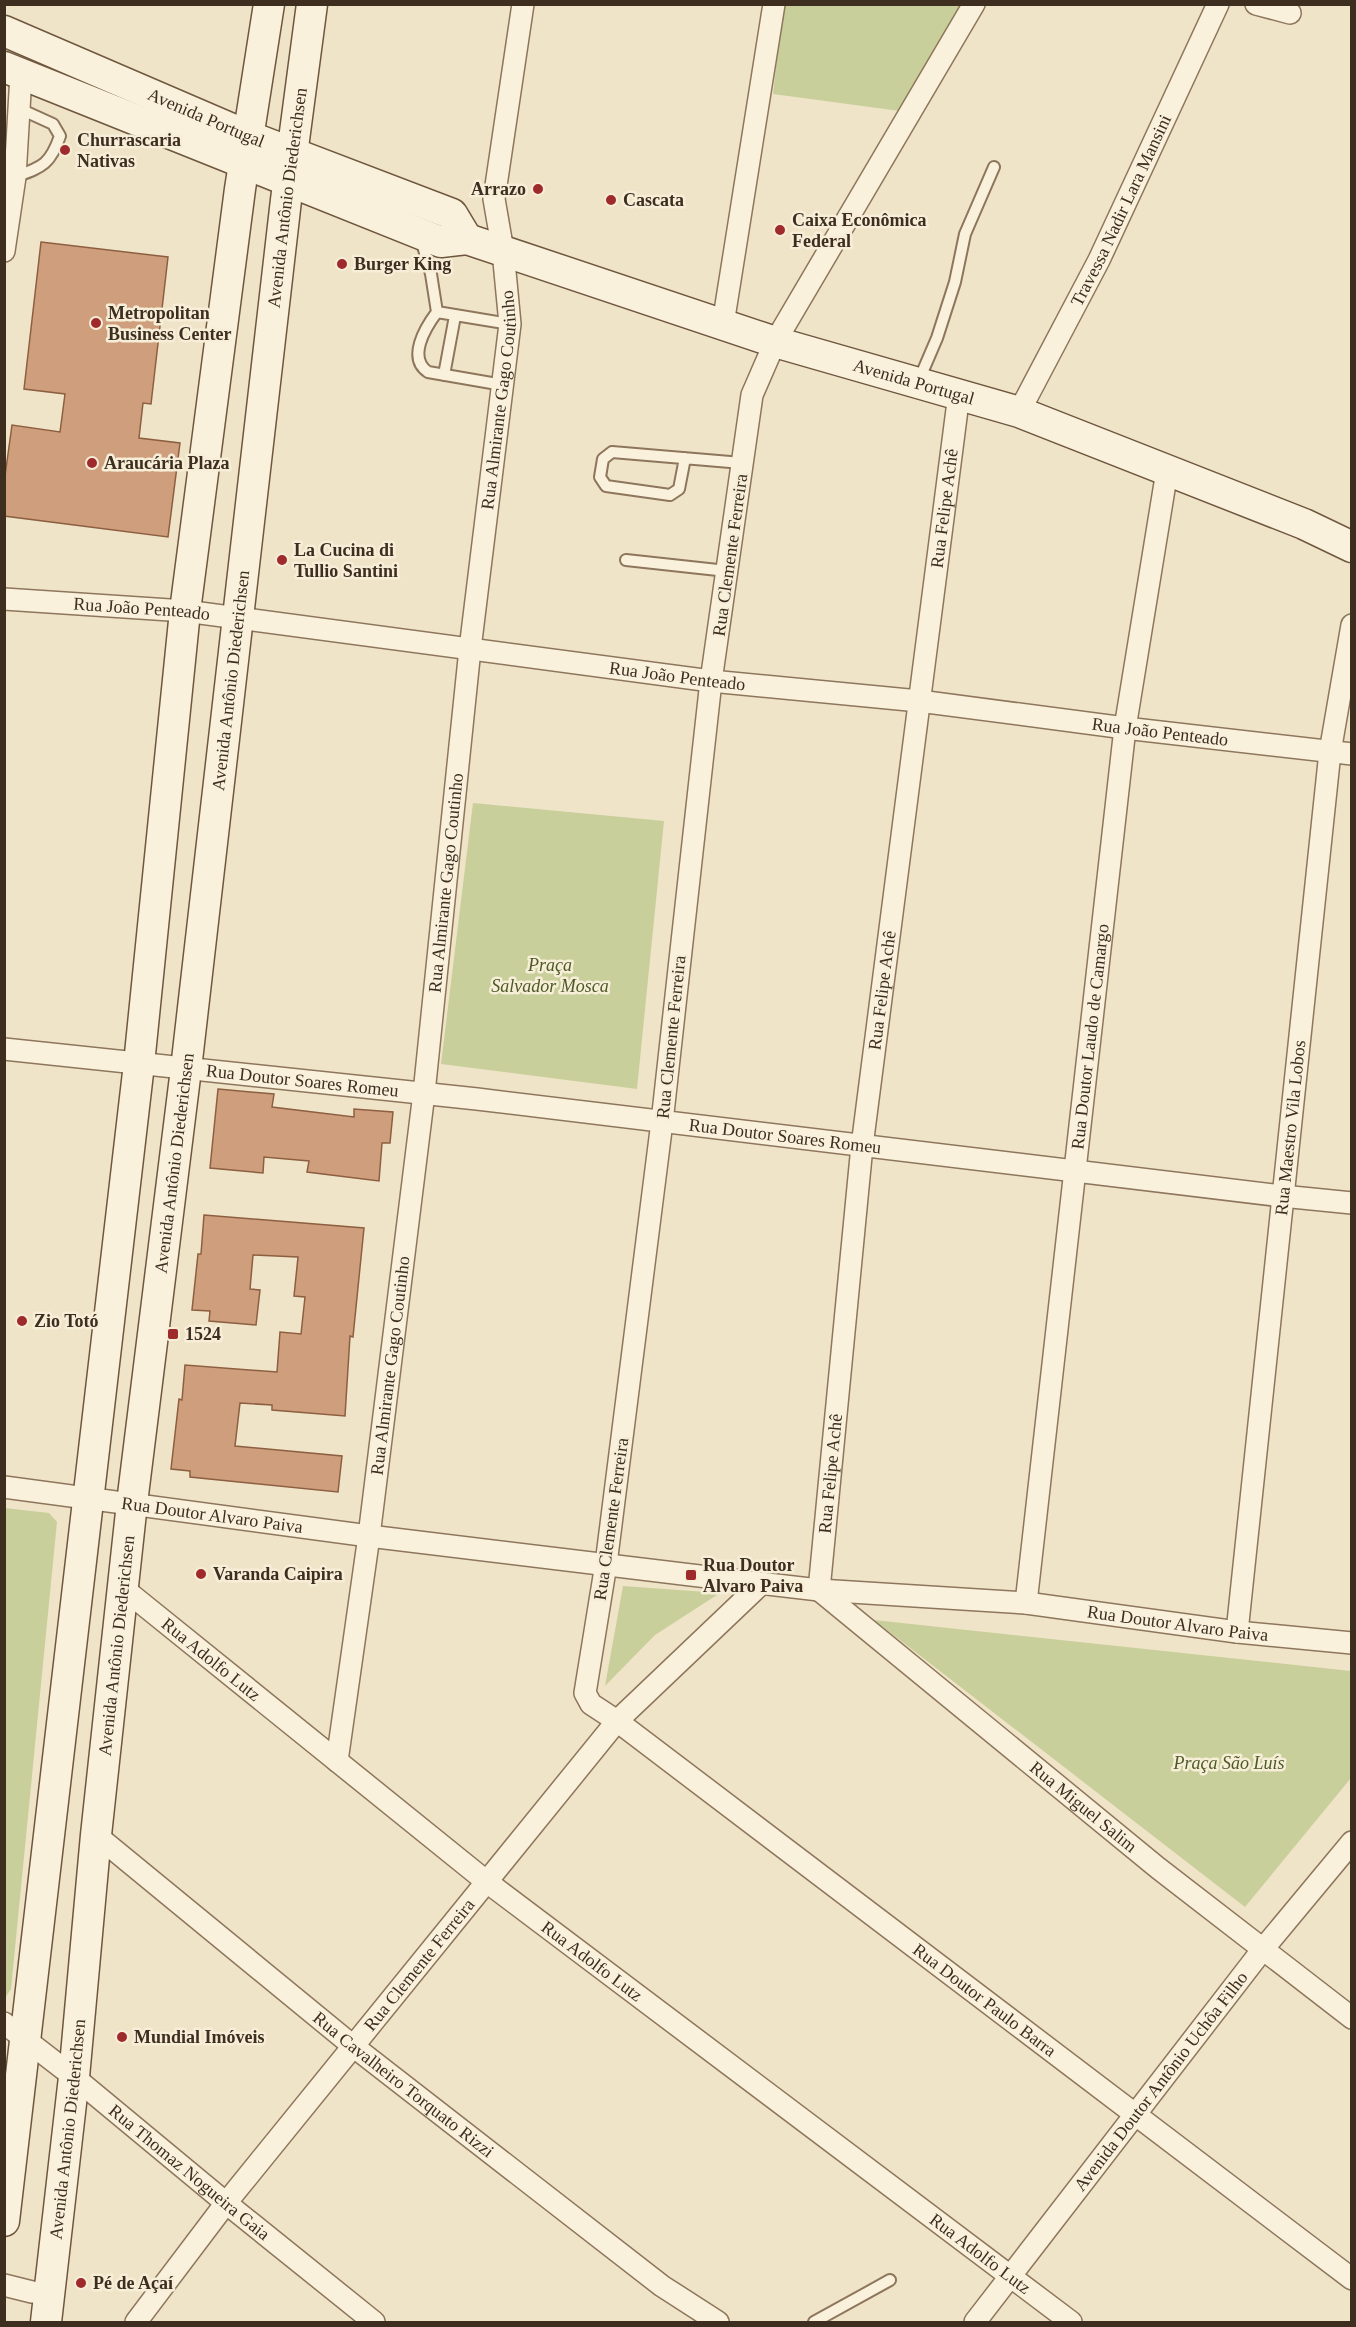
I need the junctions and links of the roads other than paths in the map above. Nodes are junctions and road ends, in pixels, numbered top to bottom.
1 (269, 4) edge
2 (312, 4) edge
3 (523, 4) edge
4 (774, 4) edge
5 (974, 4) edge
6 (1218, 4) edge
7 (1256, 4) edge
8 (1290, 13) dead end
9 (4, 31) edge
10 (13, 71) edge
11 (20, 109) junction
12 (246, 150) junction
13 (292, 153) junction
14 (994, 167) dead end
15 (15, 177) junction
16 (288, 182) junction
17 (419, 233) junction
18 (467, 239) junction
19 (5, 244) edge
20 (503, 251) junction
21 (437, 312) junction
22 (455, 316) junction
23 (510, 324) junction
24 (723, 324) junction
25 (775, 342) junction
26 (444, 375) junction
27 (918, 383) junction
28 (503, 385) junction
29 (958, 394) junction
30 (1019, 412) junction
31 (685, 458) junction
32 (742, 463) junction
33 (1167, 471) junction
34 (1352, 547) edge
35 (626, 560) dead end
36 (727, 571) junction
37 (4, 599) edge
38 (185, 610) junction
39 (238, 617) junction
40 (1352, 625) edge
41 (470, 649) junction
42 (711, 681) junction
43 (919, 701) junction
44 (1125, 728) junction
45 (1341, 753) edge
46 (4, 1049) edge
47 (139, 1064) junction
48 (186, 1069) junction
49 (424, 1093) junction
50 (662, 1122) junction
51 (862, 1146) junction
52 (1074, 1171) junction
53 (1282, 1196) junction
54 (1352, 1203) edge
55 (4, 1487) edge
56 (88, 1497) junction
57 (132, 1503) junction
58 (369, 1536) junction
59 (606, 1564) junction
60 (762, 1583) junction
61 (124, 1589) junction
62 (819, 1590) junction
63 (1026, 1603) junction
64 (1237, 1632) junction
65 (1352, 1643) edge
66 (617, 1721) junction
67 (337, 1761) junction
68 (96, 1835) junction
69 (1352, 1842) edge
70 (487, 1882) junction
71 (1263, 1949) junction
72 (1352, 2018) edge
73 (15, 2031) edge
74 (353, 2046) junction
75 (74, 2077) junction
76 (1136, 2115) junction
77 (226, 2204) junction
78 (4, 2221) edge
79 (1011, 2277) junction
80 (1352, 2279) edge
81 (890, 2280) dead end
82 (4, 2285) edge
83 (50, 2293) junction
84 (46, 2322) edge
85 (136, 2322) edge
86 (374, 2322) edge
87 (718, 2322) edge
88 (814, 2322) edge
89 (975, 2322) edge
90 (1071, 2322) edge

1 - 12 main road
2 - 13 main road, Avenida Antônio Diederichsen
3 - 20 street, Rua Almirante Gago Coutinho
4 - 24 street
5 - 25 street
6 - 30 street, Travessa Nadir Lara Mansini
7 - 8 street
9 - 12 main road, Avenida Portugal
10 - 11 street
10 - 12 main road, Avenida Portugal
11 - 15 street
11 - 15 lane
12 - 13 main road, Avenida Portugal
12 - 16 main road, Avenida Portugal
12 - 38 main road
13 - 16 main road, Avenida Antônio Diederichsen
13 - 18 main road, Avenida Portugal
14 - 27 lane
15 - 19 street
16 - 17 main road, Avenida Portugal
16 - 39 main road, Avenida Antônio Diederichsen
17 - 18 main road, Avenida Portugal
17 - 21 lane
18 - 20 main road, Avenida Portugal
20 - 23 street, Rua Almirante Gago Coutinho
20 - 24 main road, Avenida Portugal
21 - 22 lane
21 - 26 lane
22 - 23 lane
22 - 26 lane
23 - 28 street, Rua Almirante Gago Coutinho
24 - 25 main road, Avenida Portugal
25 - 27 main road, Avenida Portugal
25 - 32 street, Rua Clemente Ferreira
26 - 28 lane
27 - 29 main road, Avenida Portugal
28 - 41 street, Rua Almirante Gago Coutinho
29 - 30 main road, Avenida Portugal
29 - 43 street, Rua Felipe Achê
30 - 33 main road, Avenida Portugal
31 - 31 lane
31 - 32 lane
32 - 36 street, Rua Clemente Ferreira
33 - 34 main road, Avenida Portugal
33 - 44 street, Rua Doutor Laudo de Camargo
35 - 36 lane
36 - 42 street, Rua Clemente Ferreira
37 - 38 street, Rua João Penteado
38 - 39 street, Rua João Penteado
38 - 47 main road
39 - 41 street, Rua João Penteado
39 - 48 main road, Avenida Antônio Diederichsen
40 - 45 street, Rua Maestro Vila Lobos
41 - 42 street, Rua João Penteado
41 - 49 street, Rua Almirante Gago Coutinho
42 - 43 street, Rua João Penteado
42 - 50 street, Rua Clemente Ferreira
43 - 44 street, Rua João Penteado
43 - 51 street, Rua Felipe Achê
44 - 45 street, Rua João Penteado
44 - 52 street, Rua Doutor Laudo de Camargo
45 - 53 street, Rua Maestro Vila Lobos
46 - 47 street, Rua Doutor Soares Romeu
47 - 48 street, Rua Doutor Soares Romeu
47 - 56 main road
48 - 49 street, Rua Doutor Soares Romeu
48 - 57 main road, Avenida Antônio Diederichsen
49 - 50 street, Rua Doutor Soares Romeu
49 - 58 street, Rua Almirante Gago Coutinho
50 - 51 street, Rua Doutor Soares Romeu
50 - 59 street, Rua Clemente Ferreira
51 - 52 street, Rua Doutor Soares Romeu
51 - 62 street, Rua Felipe Achê
52 - 53 street, Rua Doutor Soares Romeu
52 - 63 street, Rua Doutor Laudo de Camargo
53 - 54 street, Rua Doutor Soares Romeu
53 - 64 street, Rua Maestro Vila Lobos
55 - 56 street, Rua Doutor Alvaro Paiva
56 - 57 street, Rua Doutor Alvaro Paiva
56 - 73 main road
57 - 58 street, Rua Doutor Alvaro Paiva
57 - 61 main road, Avenida Antônio Diederichsen
58 - 59 street, Rua Doutor Alvaro Paiva
58 - 67 street, Rua Almirante Gago Coutinho
59 - 60 street, Rua Doutor Alvaro Paiva
59 - 66 street, Rua Clemente Ferreira
60 - 62 street, Rua Doutor Alvaro Paiva
60 - 66 street, Rua Clemente Ferreira
61 - 67 street, Rua Adolfo Lutz
61 - 68 main road, Avenida Antônio Diederichsen
62 - 63 street, Rua Doutor Alvaro Paiva
62 - 71 street, Rua Miguel Salim
63 - 64 street, Rua Doutor Alvaro Paiva
64 - 65 street, Rua Doutor Alvaro Paiva
66 - 70 street, Rua Clemente Ferreira
66 - 76 street, Rua Doutor Paulo Barra
67 - 70 street, Rua Adolfo Lutz
68 - 74 street, Rua Cavalheiro Torquato Rizzi
68 - 75 main road, Avenida Antônio Diederichsen
69 - 71 street, Avenida Doutor Antônio Uchôa Filho
70 - 74 street, Rua Clemente Ferreira
70 - 79 street, Rua Adolfo Lutz
71 - 72 street, Rua Miguel Salim
71 - 76 street, Avenida Doutor Antônio Uchôa Filho
73 - 75 street, Rua Thomaz Nogueira Gaia
73 - 78 main road
74 - 77 street, Rua Clemente Ferreira
74 - 87 street, Rua Cavalheiro Torquato Rizzi
75 - 77 street, Rua Thomaz Nogueira Gaia
75 - 83 main road, Avenida Antônio Diederichsen
76 - 79 street, Avenida Doutor Antônio Uchôa Filho
76 - 80 street, Rua Doutor Paulo Barra
77 - 85 street, Rua Clemente Ferreira
77 - 86 street, Rua Thomaz Nogueira Gaia
79 - 89 street, Avenida Doutor Antônio Uchôa Filho
79 - 90 street, Rua Adolfo Lutz
81 - 88 lane
82 - 83 street
83 - 84 main road, Avenida Antônio Diederichsen

